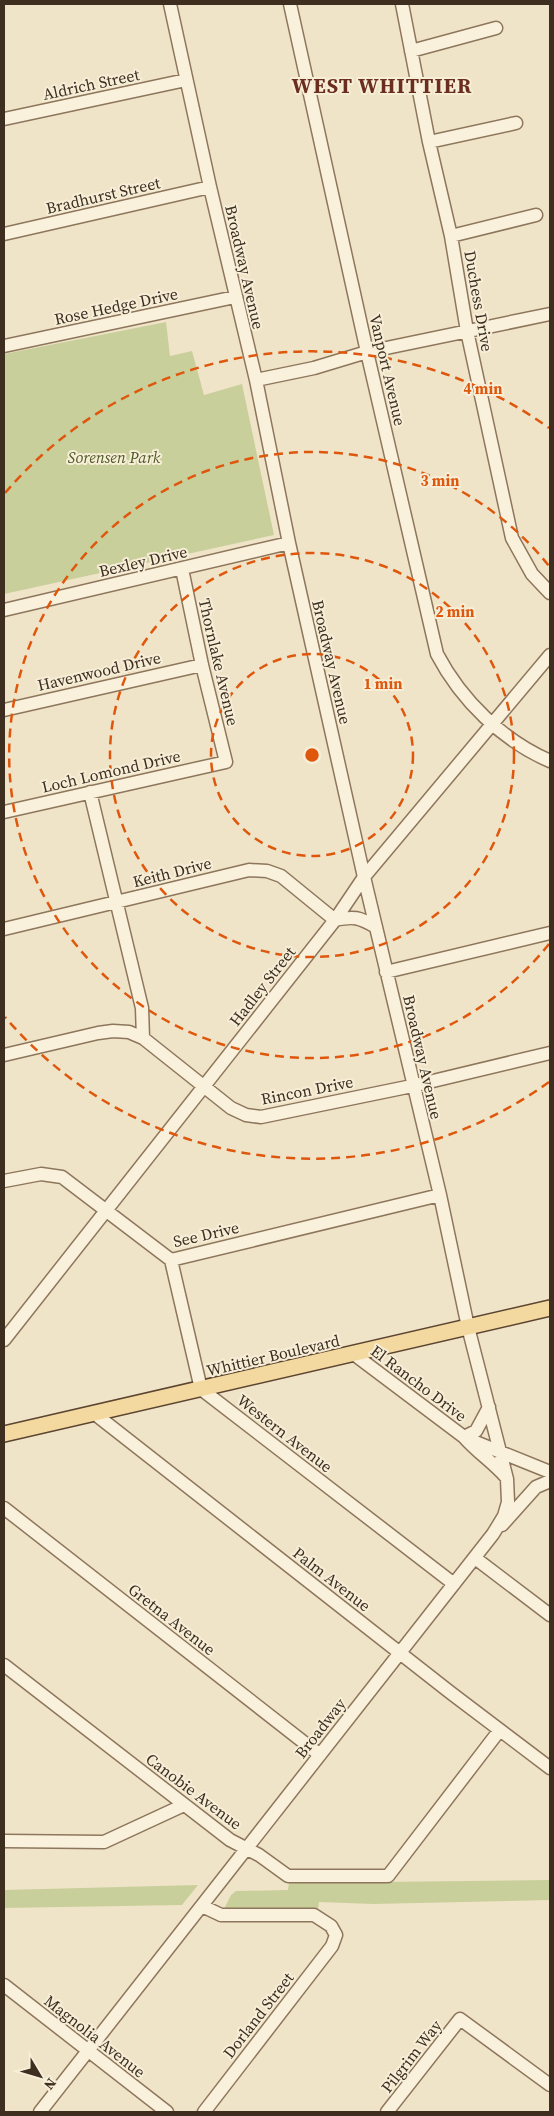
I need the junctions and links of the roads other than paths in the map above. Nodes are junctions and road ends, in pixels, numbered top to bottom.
1 (170, 4) edge
2 (290, 4) edge
3 (402, 4) edge
4 (496, 28) dead end
5 (411, 51) junction
6 (186, 80) junction
7 (4, 119) edge
8 (516, 124) dead end
9 (429, 142) junction
10 (210, 188) junction
11 (536, 215) dead end
12 (4, 234) edge
13 (451, 236) junction
14 (235, 297) junction
15 (550, 314) edge
16 (467, 330) junction
17 (4, 346) edge
18 (367, 352) junction
19 (256, 380) junction
20 (289, 543) junction
21 (182, 569) junction
22 (550, 593) edge
23 (4, 610) edge
24 (550, 655) edge
25 (202, 665) junction
26 (4, 710) edge
27 (494, 724) junction
28 (550, 761) edge
29 (226, 762) joint
30 (90, 792) junction
31 (4, 812) edge
32 (364, 877) junction
33 (117, 902) junction
34 (335, 920) junction
35 (376, 927) junction
36 (4, 929) edge
37 (550, 933) edge
38 (386, 972) junction
39 (143, 1038) junction
40 (550, 1053) edge
41 (4, 1055) edge
42 (204, 1085) junction
43 (412, 1086) junction
44 (4, 1181) edge
45 (440, 1195) junction
46 (105, 1209) junction
47 (172, 1260) junction
48 (550, 1308) edge
49 (468, 1327) junction
50 (5, 1335) edge
51 (355, 1355) junction
52 (201, 1389) junction
53 (489, 1407) junction
54 (95, 1414) junction
55 (4, 1434) edge
56 (464, 1437) junction
57 (501, 1452) junction
58 (550, 1472) edge
59 (507, 1479) junction
60 (550, 1481) edge
61 (4, 1508) edge
62 (493, 1534) junction
63 (475, 1558) junction
64 (454, 1584) junction
65 (550, 1615) edge
66 (400, 1653) junction
67 (4, 1665) edge
68 (499, 1731) junction
69 (320, 1755) junction
70 (550, 1768) edge
71 (184, 1805) junction
72 (4, 1841) edge
73 (246, 1849) junction
74 (202, 1906) junction
75 (4, 1985) edge
76 (88, 2051) junction
77 (550, 2085) edge
78 (40, 2112) edge
79 (167, 2112) edge
80 (204, 2112) edge
81 (388, 2112) edge

1 - 6 street, Broadway Avenue
2 - 18 street, Vanport Avenue
3 - 5 street, Duchess Drive
4 - 5 street
5 - 9 street, Duchess Drive
6 - 7 street, Aldrich Street
6 - 10 street, Broadway Avenue
8 - 9 street
9 - 13 street, Duchess Drive
10 - 12 street, Bradhurst Street
10 - 14 street, Broadway Avenue
11 - 13 street
13 - 16 street, Duchess Drive
14 - 17 street, Rose Hedge Drive
14 - 19 street, Broadway Avenue
15 - 16 street
16 - 18 street
16 - 22 street, Duchess Drive
18 - 19 street
18 - 27 street, Vanport Avenue
19 - 20 street, Broadway Avenue
20 - 21 street, Bexley Drive
20 - 32 street, Broadway Avenue
21 - 23 street, Bexley Drive
21 - 25 street, Thornlake Avenue
24 - 27 street, Hadley Street
25 - 26 street, Havenwood Drive
25 - 29 street, Thornlake Avenue
27 - 28 street, Vanport Avenue
27 - 32 street, Hadley Street
29 - 30 street, Loch Lomond Drive
30 - 31 street, Loch Lomond Drive
30 - 33 street
32 - 34 street, Hadley Street
32 - 35 street, Broadway Avenue
33 - 34 street, Keith Drive
33 - 36 street, Keith Drive
33 - 39 street
34 - 35 street
34 - 42 street, Hadley Street
35 - 38 street, Broadway Avenue
37 - 38 street
38 - 43 street, Broadway Avenue
39 - 41 street, Rincon Drive
39 - 42 street, Rincon Drive
40 - 43 street, Rincon Drive
42 - 43 street, Rincon Drive
42 - 46 street, Hadley Street
43 - 45 street, Broadway Avenue
44 - 46 street, See Drive
45 - 47 street, See Drive
45 - 49 street, Broadway Avenue
46 - 47 street, See Drive
46 - 50 street, Hadley Street
47 - 52 street
48 - 49 main road, Whittier Boulevard
49 - 51 main road, Whittier Boulevard
49 - 53 street, Broadway
51 - 52 main road, Whittier Boulevard
51 - 56 street, El Rancho Drive
52 - 54 main road, Whittier Boulevard
52 - 64 street, Western Avenue
53 - 56 street
53 - 57 street, Broadway
54 - 55 main road, Whittier Boulevard
54 - 66 street, Palm Avenue
56 - 57 street, El Rancho Drive
56 - 59 street, El Rancho Drive
57 - 58 street, El Rancho Drive
57 - 59 street, Broadway
59 - 62 street, Broadway
60 - 62 street
61 - 69 street, Gretna Avenue
62 - 63 street, Broadway
63 - 64 street, Broadway
63 - 65 street
64 - 66 street, Broadway
66 - 68 street, Palm Avenue
66 - 69 street, Broadway
67 - 71 street, Canobie Avenue
68 - 70 street, Palm Avenue
68 - 73 street, Canobie Avenue
69 - 73 street, Broadway
71 - 72 street
71 - 73 street, Canobie Avenue
73 - 74 street, Broadway
74 - 76 street, Broadway
74 - 80 street, Dorland Street
75 - 76 street, Magnolia Avenue
76 - 78 street, Broadway
76 - 79 street, Magnolia Avenue
77 - 81 street, Pilgrim Way

